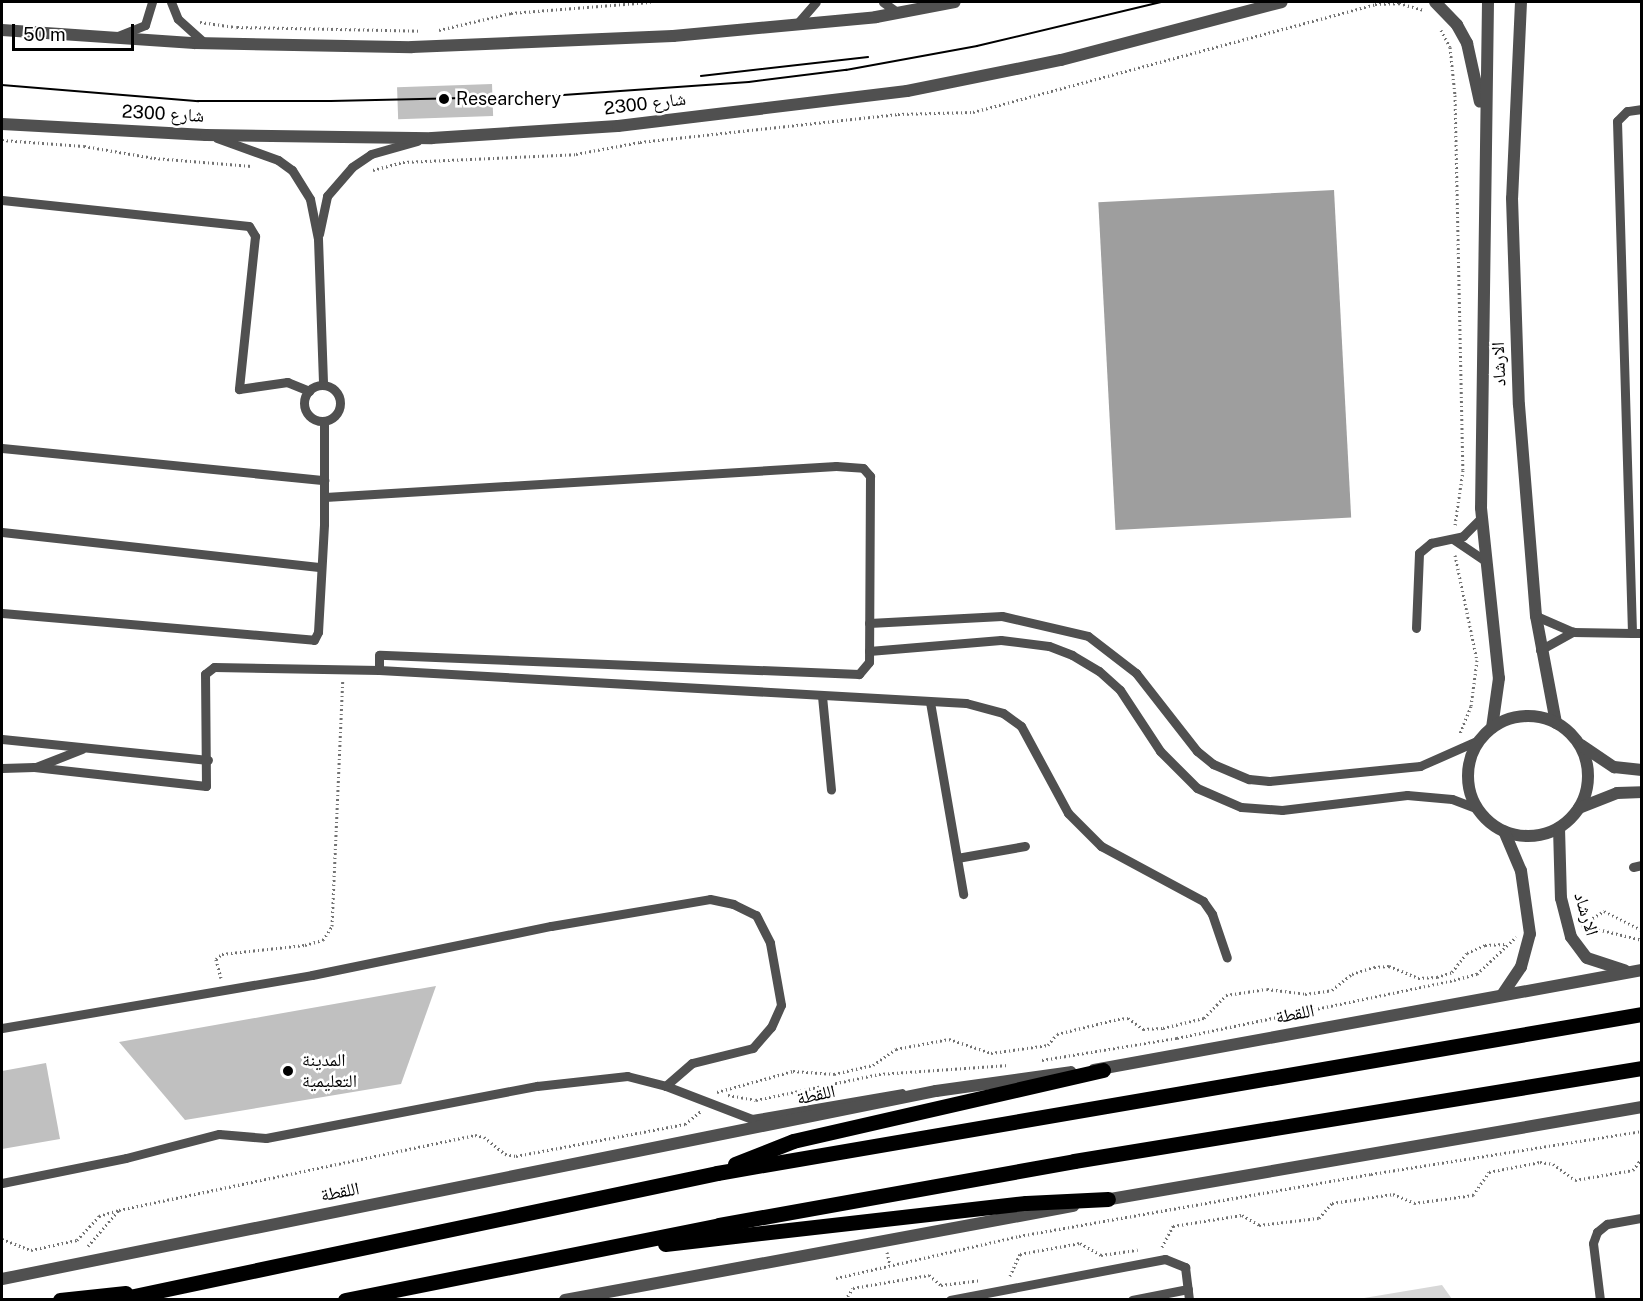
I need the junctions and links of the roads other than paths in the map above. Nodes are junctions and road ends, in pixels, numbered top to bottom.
1 (152, 2) edge
2 (171, 2) edge
3 (816, 2) edge
4 (883, 2) edge
5 (956, 2) edge
6 (1282, 2) edge
7 (1436, 2) edge
8 (1488, 2) edge
9 (1521, 2) edge
10 (897, 12) junction
11 (796, 25) junction
12 (2, 30) edge
13 (111, 38) junction
14 (205, 43) junction
15 (1641, 110) edge
16 (1484, 120) junction
17 (2, 124) edge
18 (206, 135) junction
19 (432, 138) junction
20 (2, 200) edge
21 (318, 239) junction
22 (323, 385) junction
23 (309, 391) junction
24 (324, 421) junction
25 (2, 448) edge
26 (324, 480) junction
27 (325, 496) junction
28 (1482, 517) junction
29 (2, 532) edge
30 (1453, 539) junction
31 (1487, 562) junction
32 (321, 567) junction
33 (2, 613) edge
34 (1536, 616) junction
35 (869, 623) junction
36 (1416, 628) dead end
37 (1573, 632) junction
38 (1637, 633) edge
39 (1540, 650) junction
40 (869, 651) junction
41 (379, 670) junction
42 (822, 696) junction
43 (930, 702) junction
44 (1556, 723) junction
45 (1492, 728) junction
46 (2, 739) edge
47 (1479, 740) junction
48 (1578, 744) junction
49 (85, 747) junction
50 (208, 760) junction
51 (34, 767) junction
52 (2, 768) edge
53 (1641, 770) edge
54 (831, 790) dead end
55 (1641, 792) edge
56 (1476, 808) junction
57 (1579, 808) junction
58 (1559, 828) junction
59 (1504, 831) junction
60 (1025, 846) dead end
61 (957, 858) junction
62 (963, 894) dead end
63 (1227, 958) dead end
64 (1637, 971) edge
65 (1502, 995) junction
66 (1641, 1014) edge
67 (2, 1028) edge
68 (1641, 1068) edge
69 (1103, 1070) junction
70 (666, 1086) junction
71 (936, 1090) junction
72 (1641, 1107) edge
73 (717, 1173) junction
74 (2, 1183) edge
75 (1108, 1199) junction
76 (1641, 1218) edge
77 (576, 1254) junction
78 (2, 1279) edge
79 (1188, 1289) junction
80 (147, 1293) junction
81 (60, 1299) edge
82 (115, 1299) edge
83 (345, 1299) edge
84 (565, 1299) edge
85 (950, 1299) edge
86 (1132, 1299) edge
87 (1189, 1299) edge
88 (1600, 1299) edge

1 - 13 lane
2 - 14 lane
3 - 11 lane
4 - 10 lane
5 - 10 street
6 - 19 street, شارع 2300
7 - 16 street, الارشاد
8 - 16 street, الارشاد
9 - 34 street, الارشاد
10 - 11 street
11 - 14 street
12 - 13 street
13 - 14 street
15 - 38 lane
16 - 28 street, الارشاد
17 - 18 street, شارع 2300
18 - 19 street, شارع 2300
18 - 21 lane
19 - 21 lane
20 - 23 lane
21 - 22 lane
22 - 23 lane
22 - 24 lane
23 - 24 lane
24 - 26 lane
25 - 26 lane
26 - 27 lane
27 - 32 lane
27 - 35 lane
28 - 30 lane
28 - 31 street, الارشاد
29 - 32 lane
30 - 31 lane
30 - 36 lane
31 - 45 street, الارشاد
32 - 33 lane
34 - 37 lane
34 - 39 street, الارشاد
35 - 40 lane
35 - 47 lane
37 - 38 lane
37 - 39 lane
39 - 44 street, الارشاد
40 - 41 lane
40 - 56 lane
41 - 42 lane
41 - 50 lane
42 - 43 lane
42 - 54 lane
43 - 61 lane
43 - 63 lane
44 - 45 street
44 - 48 street
45 - 47 street
46 - 49 lane
47 - 56 street
48 - 53 street
48 - 57 street
49 - 50 lane
49 - 51 lane
50 - 51 lane
51 - 52 lane
55 - 57 street
56 - 59 street
57 - 58 street
58 - 59 street
58 - 64 street, الارشاد
59 - 65 street
60 - 61 lane
61 - 62 lane
64 - 65 street, اللقطة
65 - 69 street, اللقطة
66 - 73 main road
67 - 70 lane
68 - 77 main road
69 - 71 street, اللقطة
69 - 73 main road
70 - 71 lane
70 - 74 lane
71 - 78 street, اللقطة
72 - 75 street
73 - 80 main road
75 - 77 main road
75 - 84 street
76 - 88 lane
77 - 83 main road
79 - 85 lane
79 - 86 lane
79 - 87 lane
80 - 81 main road
80 - 82 main road

